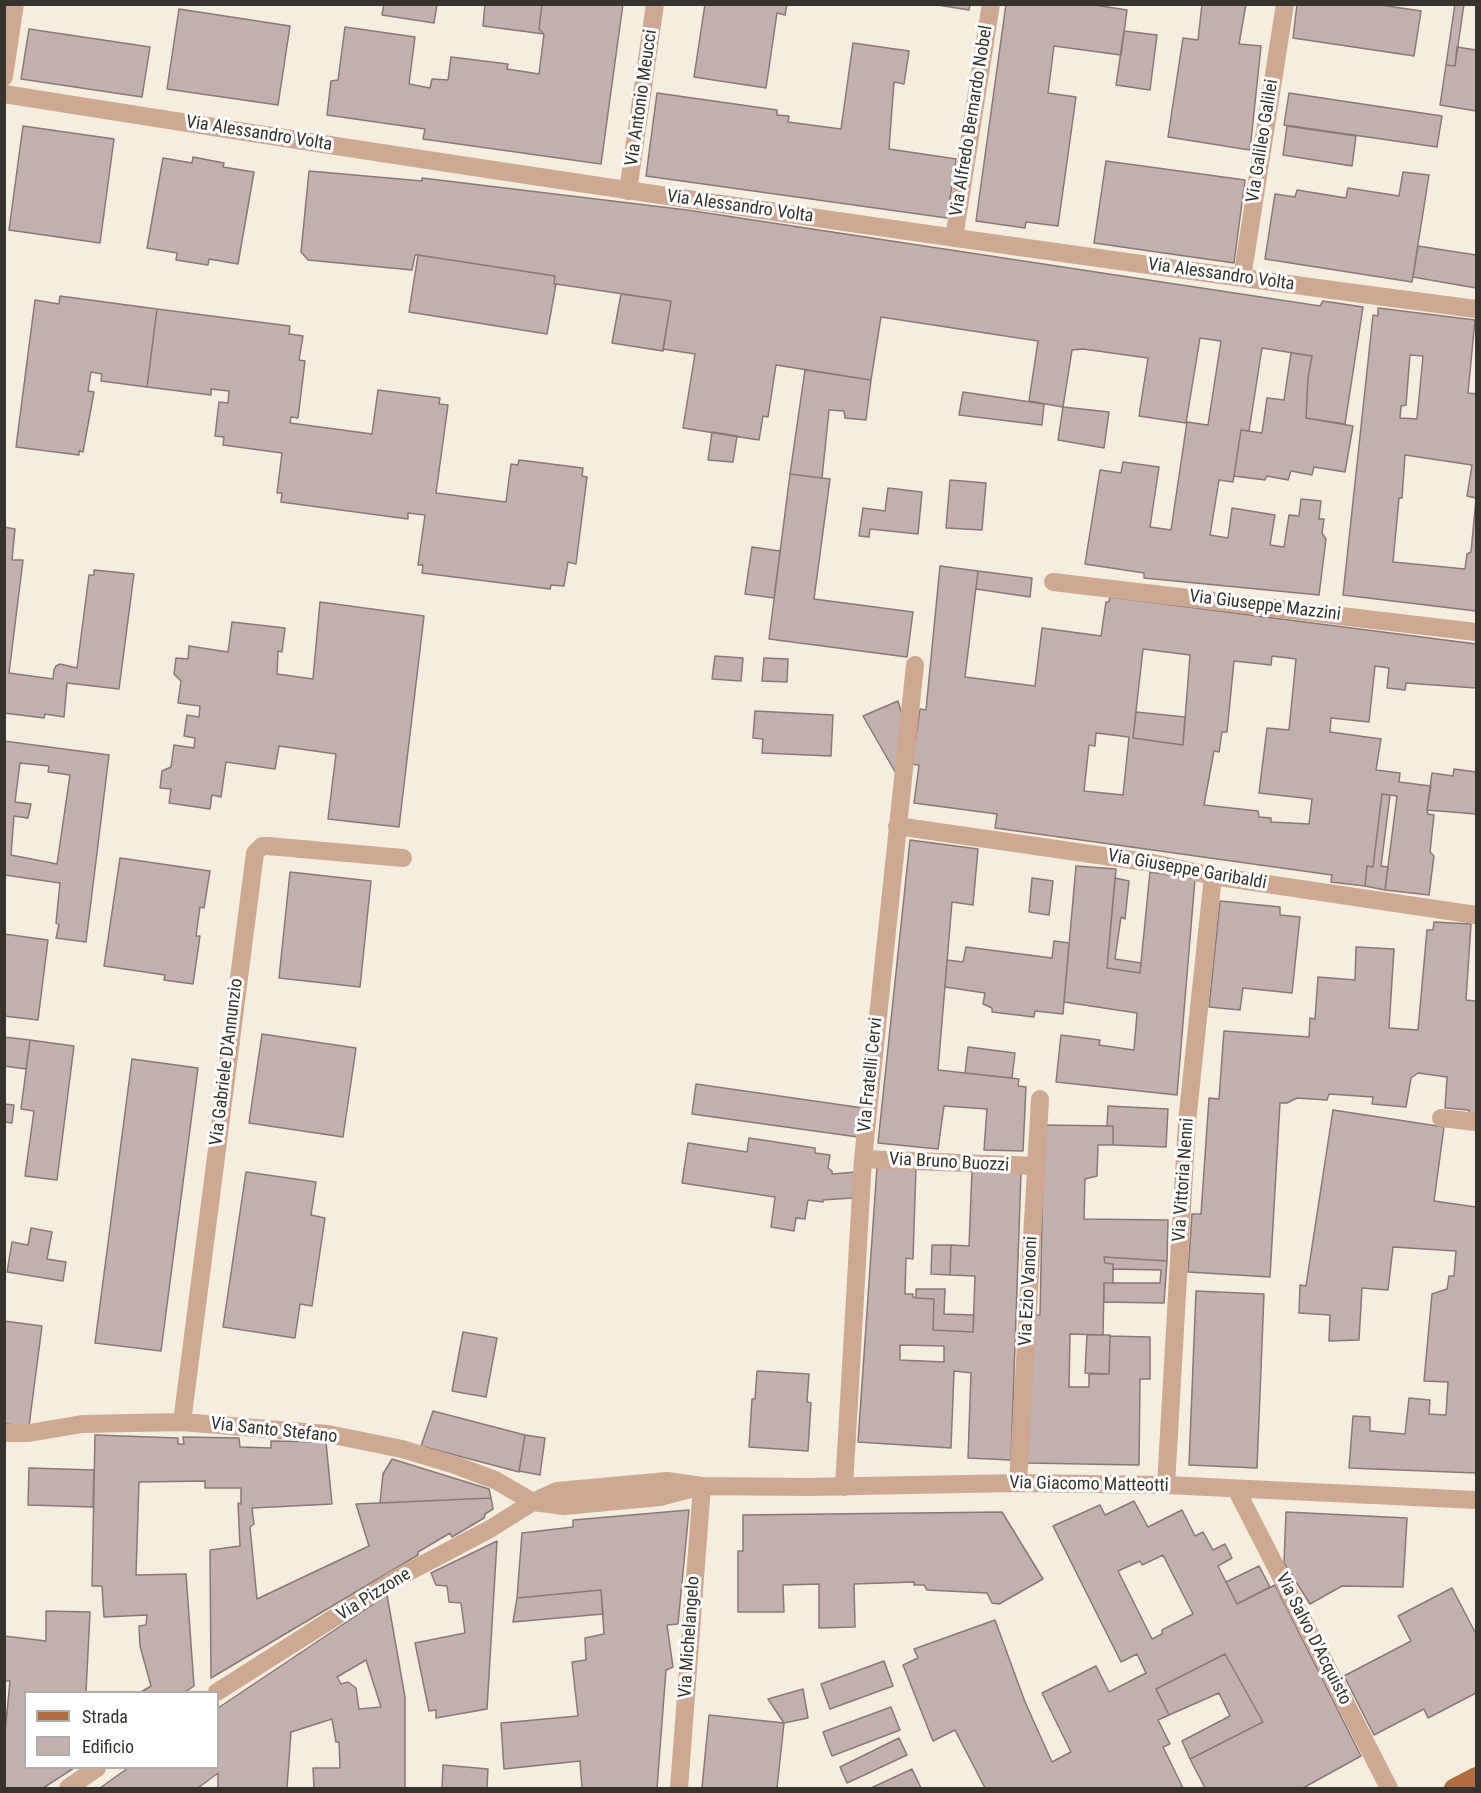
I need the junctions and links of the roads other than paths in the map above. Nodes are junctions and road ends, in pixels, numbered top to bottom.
1 (15, 4) edge
2 (655, 4) edge
3 (991, 4) edge
4 (1285, 4) edge
5 (4, 77) edge
6 (4, 94) edge
7 (628, 191) junction
8 (954, 238) junction
9 (1242, 278) junction
10 (1476, 309) edge
11 (1053, 582) dead end
12 (1476, 632) edge
13 (915, 665) dead end
14 (897, 826) junction
15 (403, 858) dead end
16 (1213, 876) junction
17 (1476, 915) edge
18 (1040, 1099) dead end
19 (1441, 1118) dead end
20 (1476, 1122) edge
21 (863, 1159) junction
22 (1036, 1167) junction
23 (182, 1422) junction
24 (4, 1433) edge
25 (1018, 1483) junction
26 (1166, 1485) junction
27 (702, 1486) junction
28 (844, 1487) junction
29 (1236, 1489) junction
30 (1476, 1500) edge
31 (533, 1502) junction
32 (219, 1691) edge
33 (94, 1769) edge
34 (1476, 1776) edge
35 (68, 1788) edge
36 (679, 1788) edge
37 (1389, 1788) edge
38 (1453, 1788) edge

1 - 5 street
2 - 7 street, Via Antonio Meucci
3 - 8 street, Via Alfredo Bernardo Nobel
4 - 9 street, Via Galileo Galilei
6 - 7 street, Via Alessandro Volta
7 - 8 street, Via Alessandro Volta
8 - 9 street, Via Alessandro Volta
9 - 10 street, Via Alessandro Volta
11 - 12 street, Via Giuseppe Mazzini
13 - 14 street, Via Fratelli Cervi
14 - 16 street, Via Giuseppe Garibaldi
14 - 21 street, Via Fratelli Cervi
15 - 23 street, Via Gabriele D'Annunzio
16 - 17 street, Via Giuseppe Garibaldi
16 - 26 street, Via Vittoria Nenni
18 - 22 street, Via Ezio Vanoni
19 - 20 street
21 - 22 street, Via Bruno Buozzi
21 - 28 street, Via Fratelli Cervi
22 - 25 street, Via Ezio Vanoni
23 - 24 street, Via Santo Stefano
23 - 31 street, Via Santo Stefano
25 - 26 street, Via Giacomo Matteotti
25 - 28 street, Via Giacomo Matteotti
26 - 29 street, Via Giacomo Matteotti
27 - 28 street, Via Giacomo Matteotti
27 - 31 street, Via Giacomo Matteotti
27 - 36 street, Via Michelangelo
29 - 30 street, Via Giacomo Matteotti
29 - 37 street, Via Salvo D'Acquisto
31 - 32 street, Via Pizzone
33 - 35 street
34 - 38 main road

